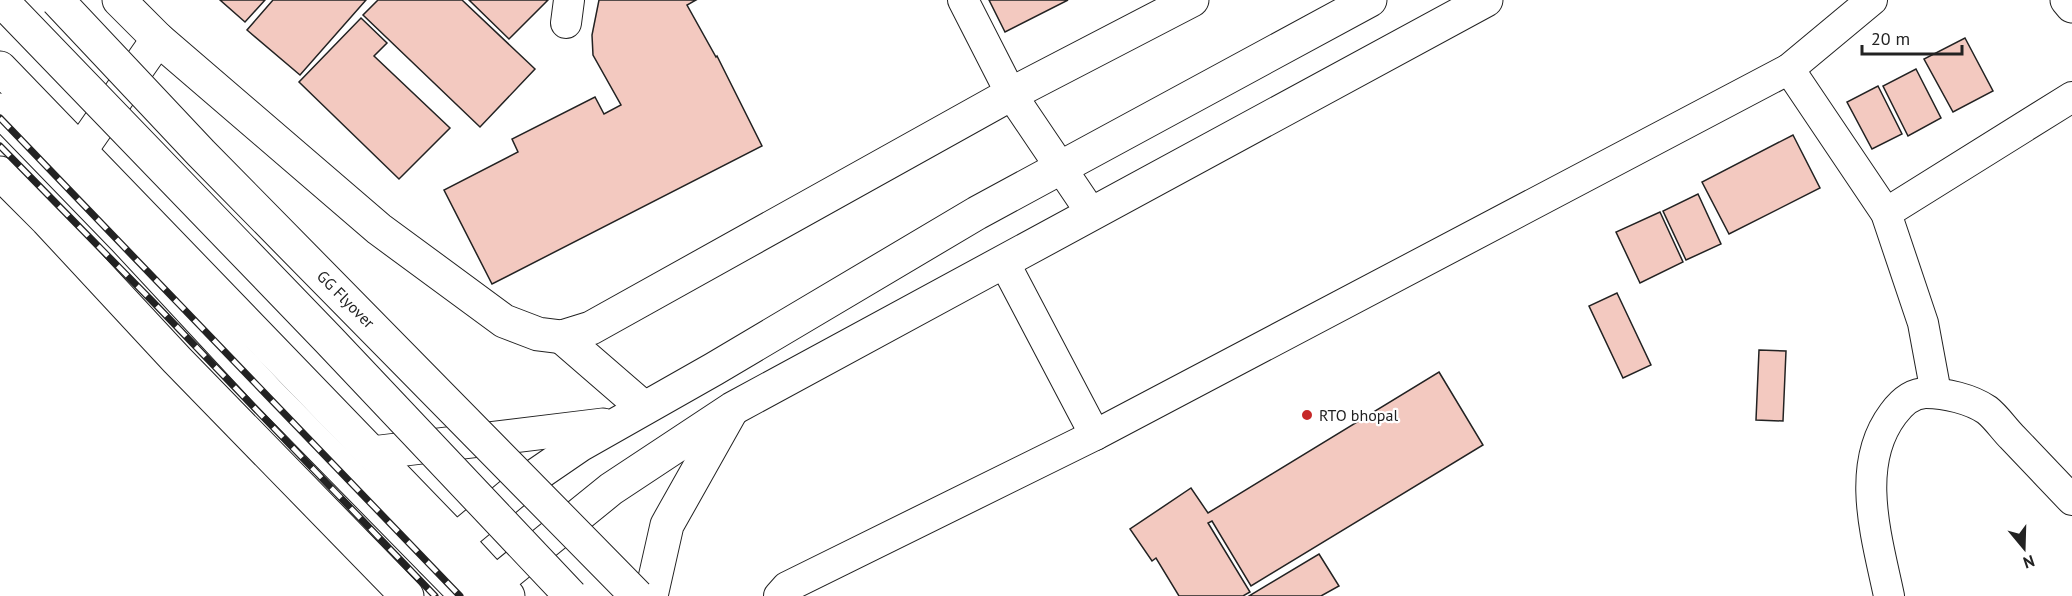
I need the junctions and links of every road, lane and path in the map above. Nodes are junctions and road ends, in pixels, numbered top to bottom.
1 (1, 0) edge
2 (57, 0) edge
3 (119, 0) edge
4 (963, 0) edge
5 (1192, 0) edge
6 (1370, 0) edge
7 (1486, 0) edge
8 (1872, 0) edge
9 (2067, 0) edge
10 (2072, 6) edge
11 (158, 39) junction
12 (0, 68) edge
13 (1789, 69) junction
14 (1011, 94) junction
15 (2072, 97) edge
16 (0, 110) edge
17 (80, 151) junction
18 (1061, 168) junction
19 (0, 173) edge
20 (1886, 213) junction
21 (1092, 214) junction
22 (1004, 262) junction
23 (562, 337) junction
24 (1936, 393) junction
25 (732, 409) junction
26 (631, 416) junction
27 (1095, 435) junction
28 (372, 453) junction
29 (2072, 500) edge
30 (444, 550) junction
31 (487, 593) edge
32 (407, 596) edge
33 (571, 596) edge
34 (637, 596) edge
35 (651, 596) edge
36 (779, 596) edge
37 (1889, 596) edge

1 - 33 main road, bridge
2 - 34 main road, GG Flyover, bridge
3 - 11 main road
4 - 14 street
5 - 14 main road
6 - 18 main road
7 - 21 main road
8 - 13 street
9 - 10 main road
11 - 17 main road
11 - 23 main road
12 - 17 main road
13 - 20 street
13 - 27 street
14 - 18 street
14 - 23 main road
15 - 20 street
16 - 30 main road
17 - 28 main road
18 - 21 street
18 - 26 main road
19 - 32 main road
20 - 24 street
21 - 22 main road
22 - 25 main road
22 - 27 street
23 - 26 main road
24 - 29 street
24 - 37 street
25 - 31 main road
25 - 35 main road
26 - 28 main road
26 - 30 main road
27 - 36 street
28 - 30 main road
30 - 31 main road

